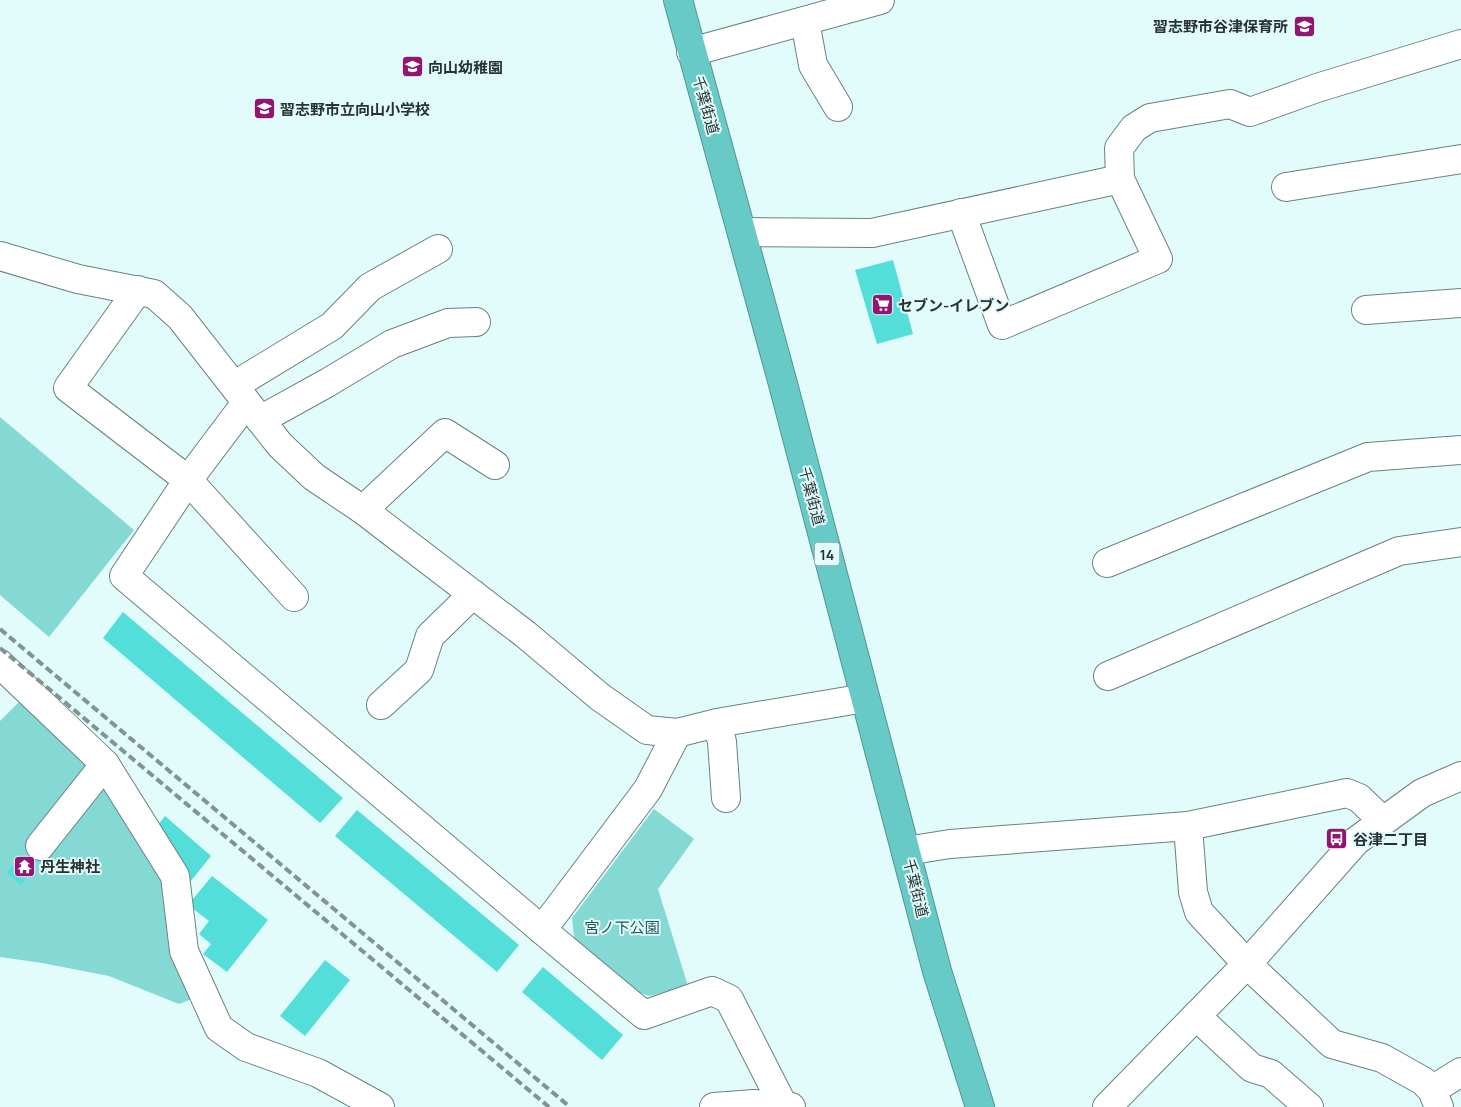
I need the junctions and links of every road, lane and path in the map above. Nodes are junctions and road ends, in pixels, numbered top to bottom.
1 (678, 0) edge
2 (880, 0) edge
3 (805, 21) junction
4 (1461, 44) edge
5 (691, 52) junction
6 (838, 107) dead end
7 (1461, 159) edge
8 (1120, 179) junction
9 (1286, 187) dead end
10 (961, 213) junction
11 (742, 232) junction
12 (438, 249) dead end
13 (0, 256) edge
14 (138, 290) junction
15 (1461, 303) edge
16 (1366, 310) dead end
17 (476, 322) dead end
18 (247, 403) junction
19 (1461, 450) edge
20 (495, 465) dead end
21 (188, 480) junction
22 (363, 510) junction
23 (1461, 542) edge
24 (1107, 563) dead end
25 (473, 594) junction
26 (294, 597) dead end
27 (4, 676) edge
28 (1108, 676) dead end
29 (865, 698) junction
30 (381, 706) dead end
31 (717, 723) junction
32 (677, 733) junction
33 (105, 764) junction
34 (1461, 776) edge
35 (726, 798) dead end
36 (1383, 821) junction
37 (1188, 826) junction
38 (40, 846) dead end
39 (906, 851) junction
40 (542, 930) junction
41 (1247, 964) junction
42 (1196, 1016) junction
43 (1461, 1072) edge
44 (1436, 1098) edge
45 (787, 1106) edge
46 (380, 1107) edge
47 (714, 1107) edge
48 (980, 1107) edge
49 (1108, 1107) edge
50 (1309, 1107) edge

1 - 5 highway, 千葉街道 / 14
2 - 3 street
3 - 5 street
3 - 6 street
4 - 8 street
5 - 11 highway, 千葉街道 / 14
7 - 9 street
8 - 10 street
8 - 10 street
10 - 11 street
11 - 29 highway, 千葉街道 / 14
12 - 18 street
13 - 14 street
14 - 18 street
14 - 21 street
15 - 16 street
17 - 18 street
18 - 21 street
18 - 22 street
19 - 24 street
20 - 22 street
21 - 26 street
21 - 40 street
22 - 25 street
23 - 28 street
25 - 30 street
25 - 32 street
27 - 33 street
29 - 31 street
29 - 39 highway, 千葉街道 / 14
31 - 32 street
31 - 35 street
32 - 40 street
33 - 38 street
33 - 46 street
34 - 36 street
36 - 37 street
36 - 41 street
37 - 39 street
37 - 41 street
39 - 48 highway, 千葉街道 / 14
40 - 45 street
41 - 42 street
41 - 44 street
42 - 49 street
42 - 50 street
43 - 44 street
45 - 47 street

